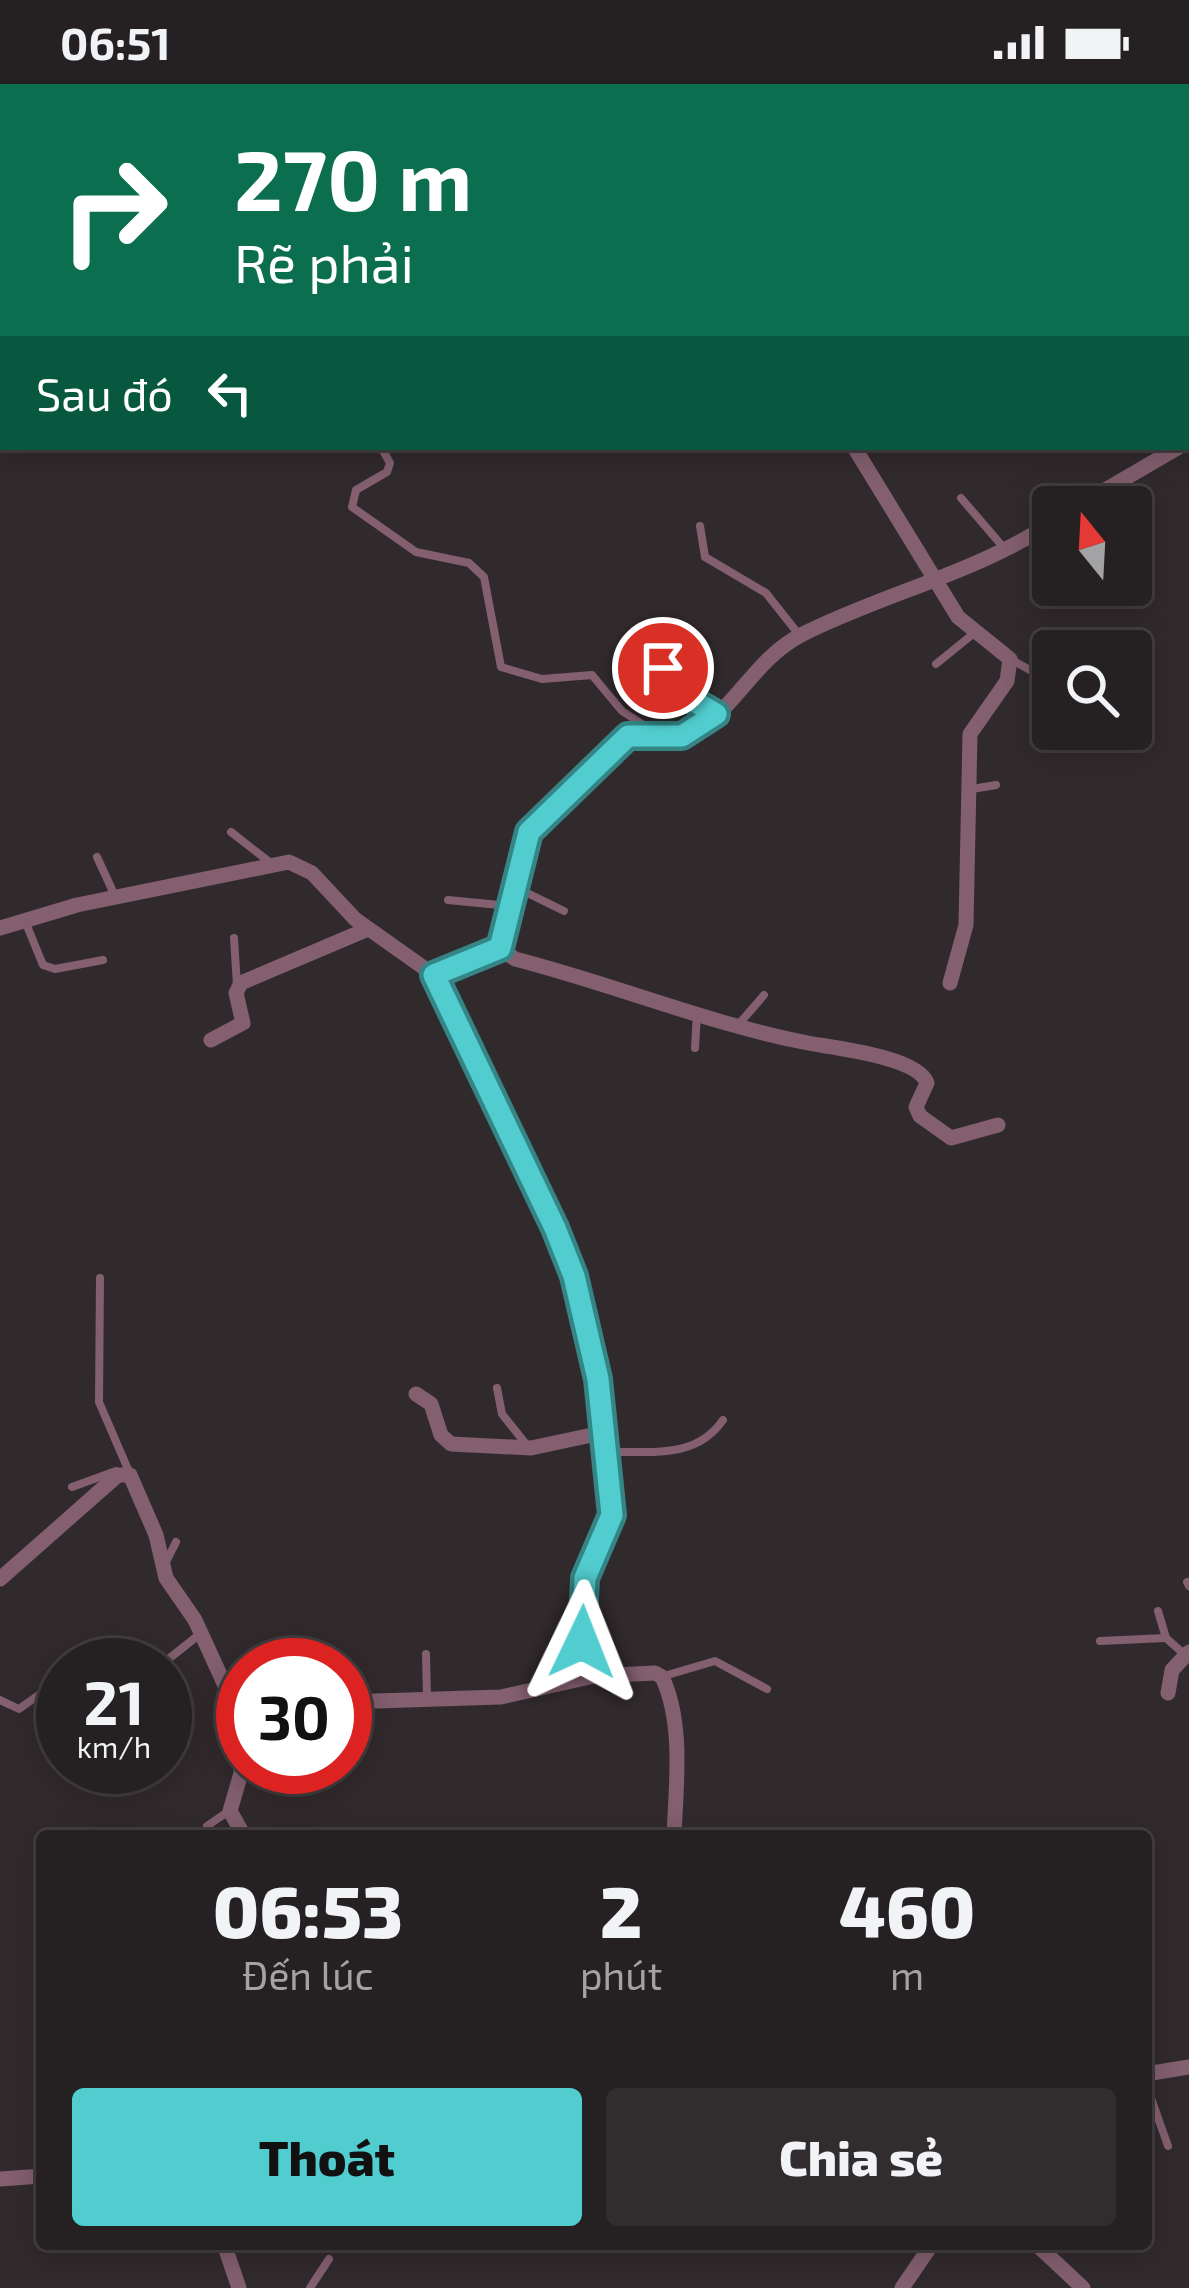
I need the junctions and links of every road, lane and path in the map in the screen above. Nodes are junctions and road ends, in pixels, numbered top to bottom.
1 (383, 450) edge
2 (856, 450) edge
3 (1174, 450) edge
4 (1112, 486) edge
5 (961, 498) dead end
6 (700, 526) dead end
7 (1032, 534) edge
8 (1005, 550) junction
9 (932, 579) junction
10 (973, 634) junction
11 (800, 636) junction
12 (669, 641) dead end
13 (1010, 659) junction
14 (936, 664) dead end
15 (1032, 671) edge
16 (716, 714) junction
17 (664, 737) junction
18 (996, 785) dead end
19 (965, 790) junction
20 (231, 832) dead end
21 (97, 857) dead end
22 (273, 864) junction
23 (514, 886) junction
24 (115, 897) junction
25 (448, 900) dead end
26 (510, 905) junction
27 (564, 910) dead end
28 (25, 920) junction
29 (0, 928) edge
30 (368, 929) junction
31 (234, 938) dead end
32 (500, 948) junction
33 (103, 960) dead end
34 (434, 975) junction
35 (950, 983) dead end
36 (237, 988) junction
37 (764, 995) dead end
38 (697, 1011) junction
39 (739, 1024) junction
40 (211, 1040) dead end
41 (694, 1048) dead end
42 (998, 1126) dead end
43 (100, 1278) dead end
44 (497, 1388) dead end
45 (416, 1394) dead end
46 (724, 1420) dead end
47 (606, 1432) junction
48 (531, 1448) junction
49 (608, 1453) junction
50 (128, 1471) junction
51 (72, 1486) dead end
52 (176, 1542) dead end
53 (162, 1568) junction
54 (0, 1579) edge
55 (1158, 1611) dead end
56 (200, 1634) junction
57 (1166, 1638) junction
58 (192, 1640) edge
59 (1100, 1642) dead end
60 (1186, 1653) edge
61 (426, 1654) dead end
62 (216, 1663) edge
63 (594, 1676) junction
64 (662, 1677) junction
65 (767, 1689) dead end
66 (1168, 1693) dead end
67 (36, 1697) edge
68 (427, 1699) junction
69 (0, 1700) edge
70 (372, 1701) edge
71 (233, 1794) edge
72 (230, 1810) junction
73 (207, 1826) dead end
74 (241, 1830) edge
75 (674, 1830) edge
76 (1189, 2067) edge
77 (1152, 2073) edge
78 (1152, 2101) edge
79 (1168, 2146) dead end
80 (36, 2176) edge
81 (0, 2179) edge
82 (226, 2250) edge
83 (928, 2250) edge
84 (1042, 2250) edge
85 (329, 2259) dead end
86 (239, 2288) edge
87 (310, 2288) edge
88 (902, 2288) edge
89 (1083, 2288) edge

1 - 17 lane
2 - 9 street
3 - 4 street
5 - 8 lane
6 - 11 lane
7 - 8 street
8 - 9 street
9 - 10 street
9 - 11 street
10 - 13 street
10 - 14 lane
11 - 16 street
12 - 16 lane
13 - 15 lane
13 - 19 street
16 - 17 street
17 - 23 street
18 - 19 lane
19 - 35 street
20 - 22 lane
21 - 24 lane
22 - 24 street
22 - 30 street
23 - 26 street
23 - 27 lane
24 - 28 street
25 - 26 lane
26 - 32 street
28 - 29 street
28 - 33 lane
30 - 34 street
30 - 36 street
31 - 36 lane
32 - 34 street
32 - 38 street
34 - 47 street
36 - 40 street
37 - 39 lane
38 - 39 street
38 - 41 lane
39 - 42 street
43 - 50 lane
44 - 48 lane
45 - 48 street
46 - 49 lane
47 - 48 street
47 - 49 street
49 - 63 street
50 - 51 lane
50 - 53 street
50 - 54 street
52 - 53 lane
53 - 56 street
55 - 57 lane
56 - 58 lane
56 - 62 street
57 - 59 lane
57 - 60 lane
60 - 66 street
61 - 68 lane
63 - 64 street
63 - 68 street
64 - 65 lane
64 - 75 street
67 - 69 lane
68 - 70 street
71 - 72 street
72 - 73 lane
72 - 74 street
76 - 77 street
78 - 79 lane
80 - 81 street
82 - 86 street
83 - 88 street
84 - 89 street
85 - 87 lane

